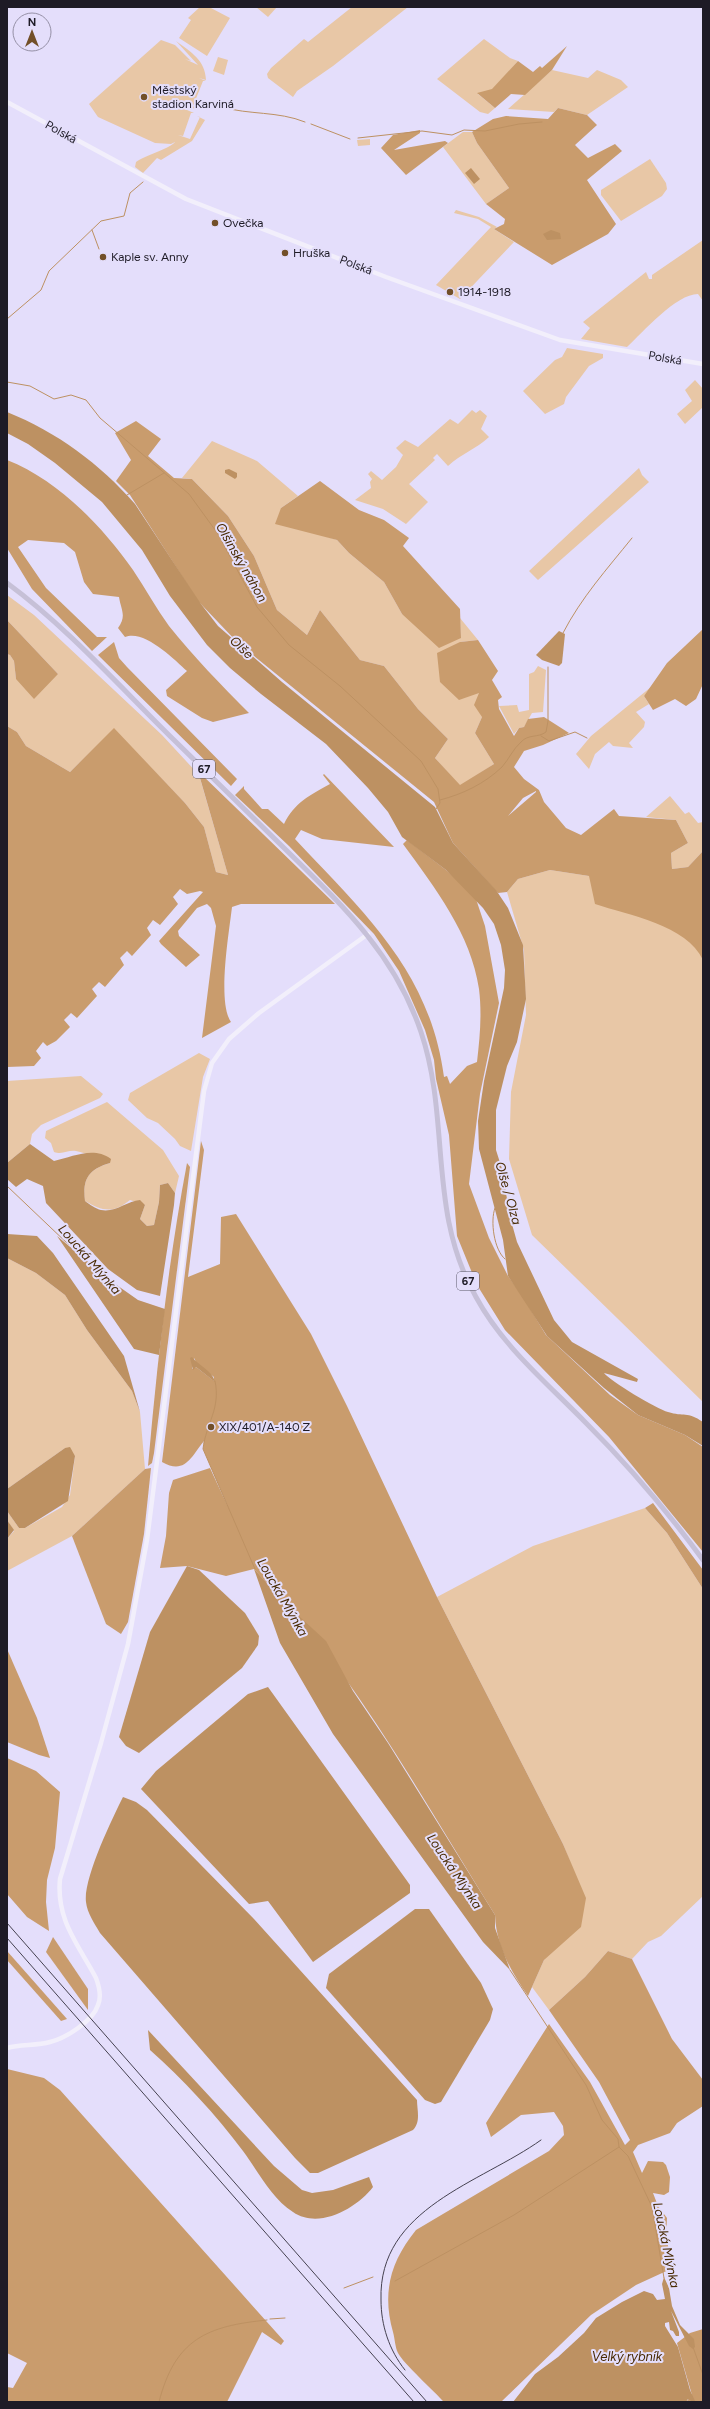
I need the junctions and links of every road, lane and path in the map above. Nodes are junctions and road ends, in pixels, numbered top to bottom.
1 (7, 102) edge
2 (703, 364) edge
3 (7, 583) edge
4 (368, 934) junction
5 (703, 1560) edge
6 (7, 2048) edge

1 - 2 main road, Polská
3 - 4 main road, 67
4 - 5 main road, 67
4 - 6 main road

